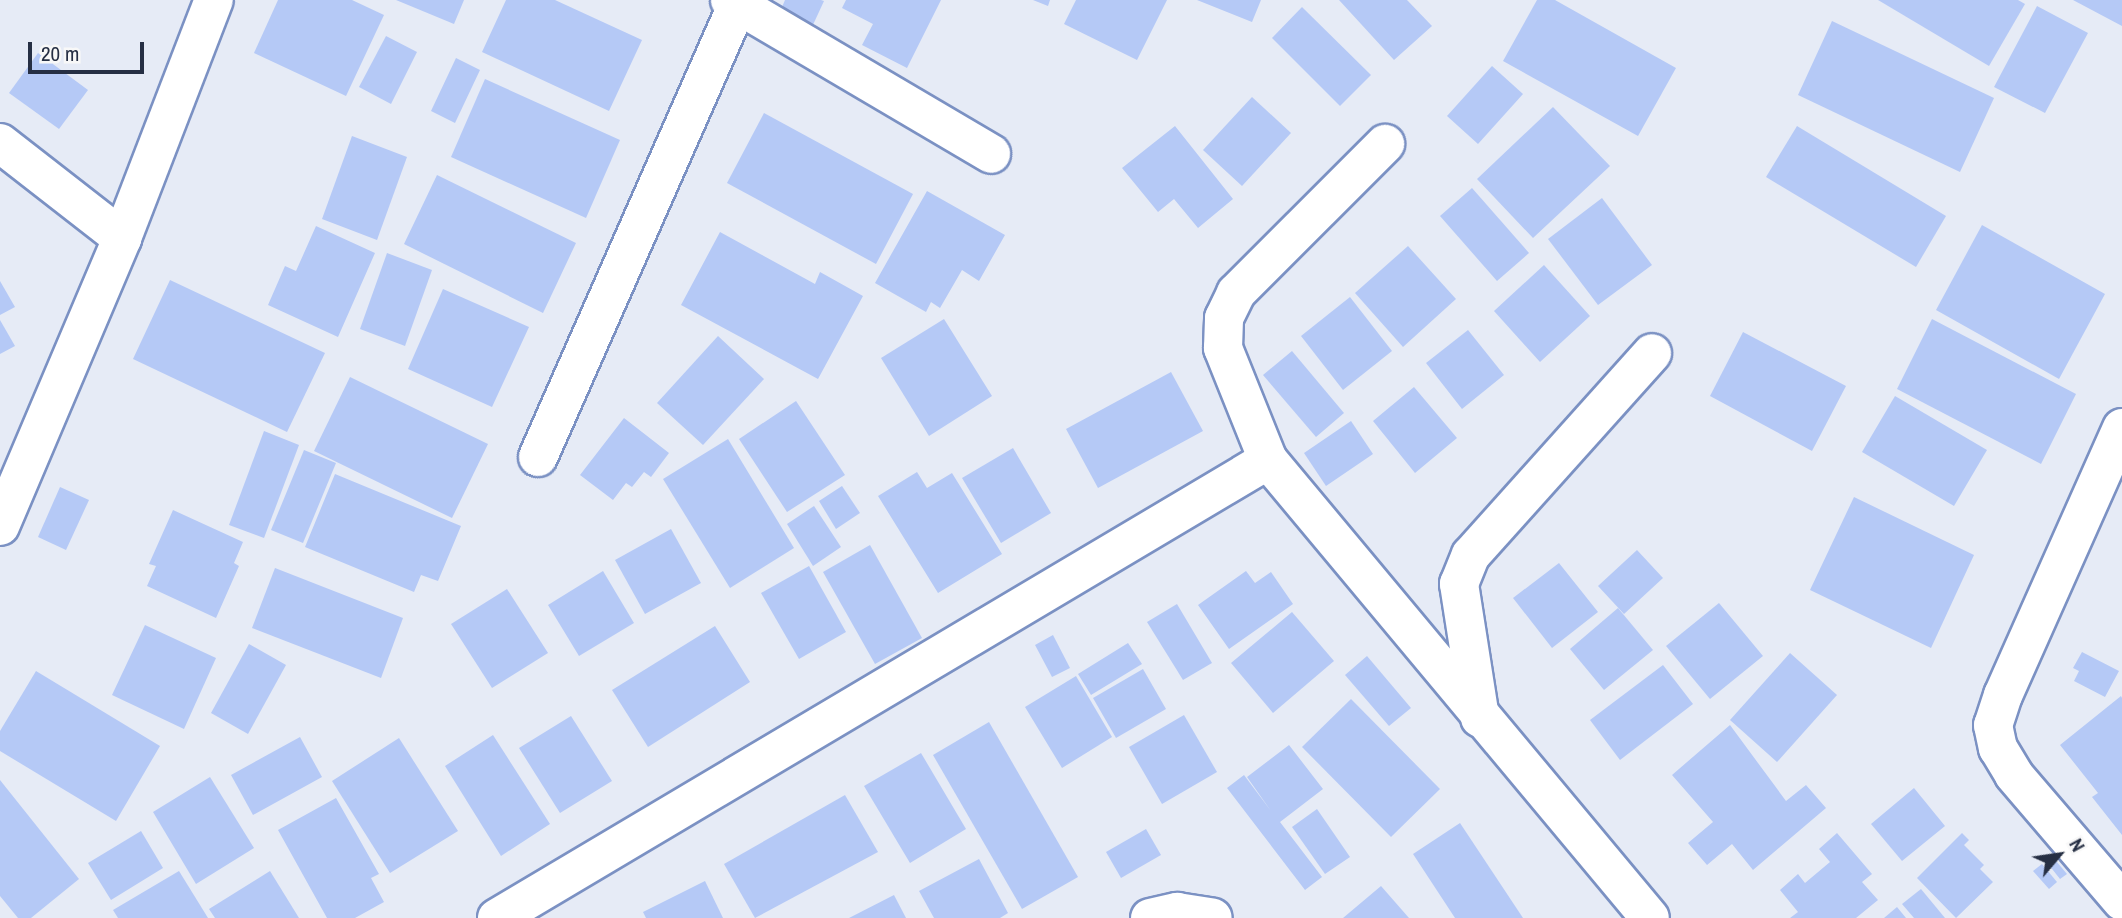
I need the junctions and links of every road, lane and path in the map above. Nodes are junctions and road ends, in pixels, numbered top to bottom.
1 (214, 0) edge
2 (734, 2) edge
3 (0, 143) edge
4 (1385, 144) dead end
5 (991, 154) dead end
6 (122, 238) junction
7 (1652, 353) dead end
8 (2122, 428) edge
9 (538, 457) dead end
10 (1268, 460) junction
11 (0, 526) edge
12 (1480, 718) junction
13 (2122, 901) edge
14 (497, 918) edge
15 (1150, 918) edge
16 (1213, 918) edge
17 (1650, 918) edge

1 - 6 street
2 - 5 street
2 - 9 street
3 - 6 street
4 - 10 street
6 - 11 street
7 - 12 street
8 - 13 street
10 - 12 street
10 - 14 street
12 - 17 street
15 - 16 street

